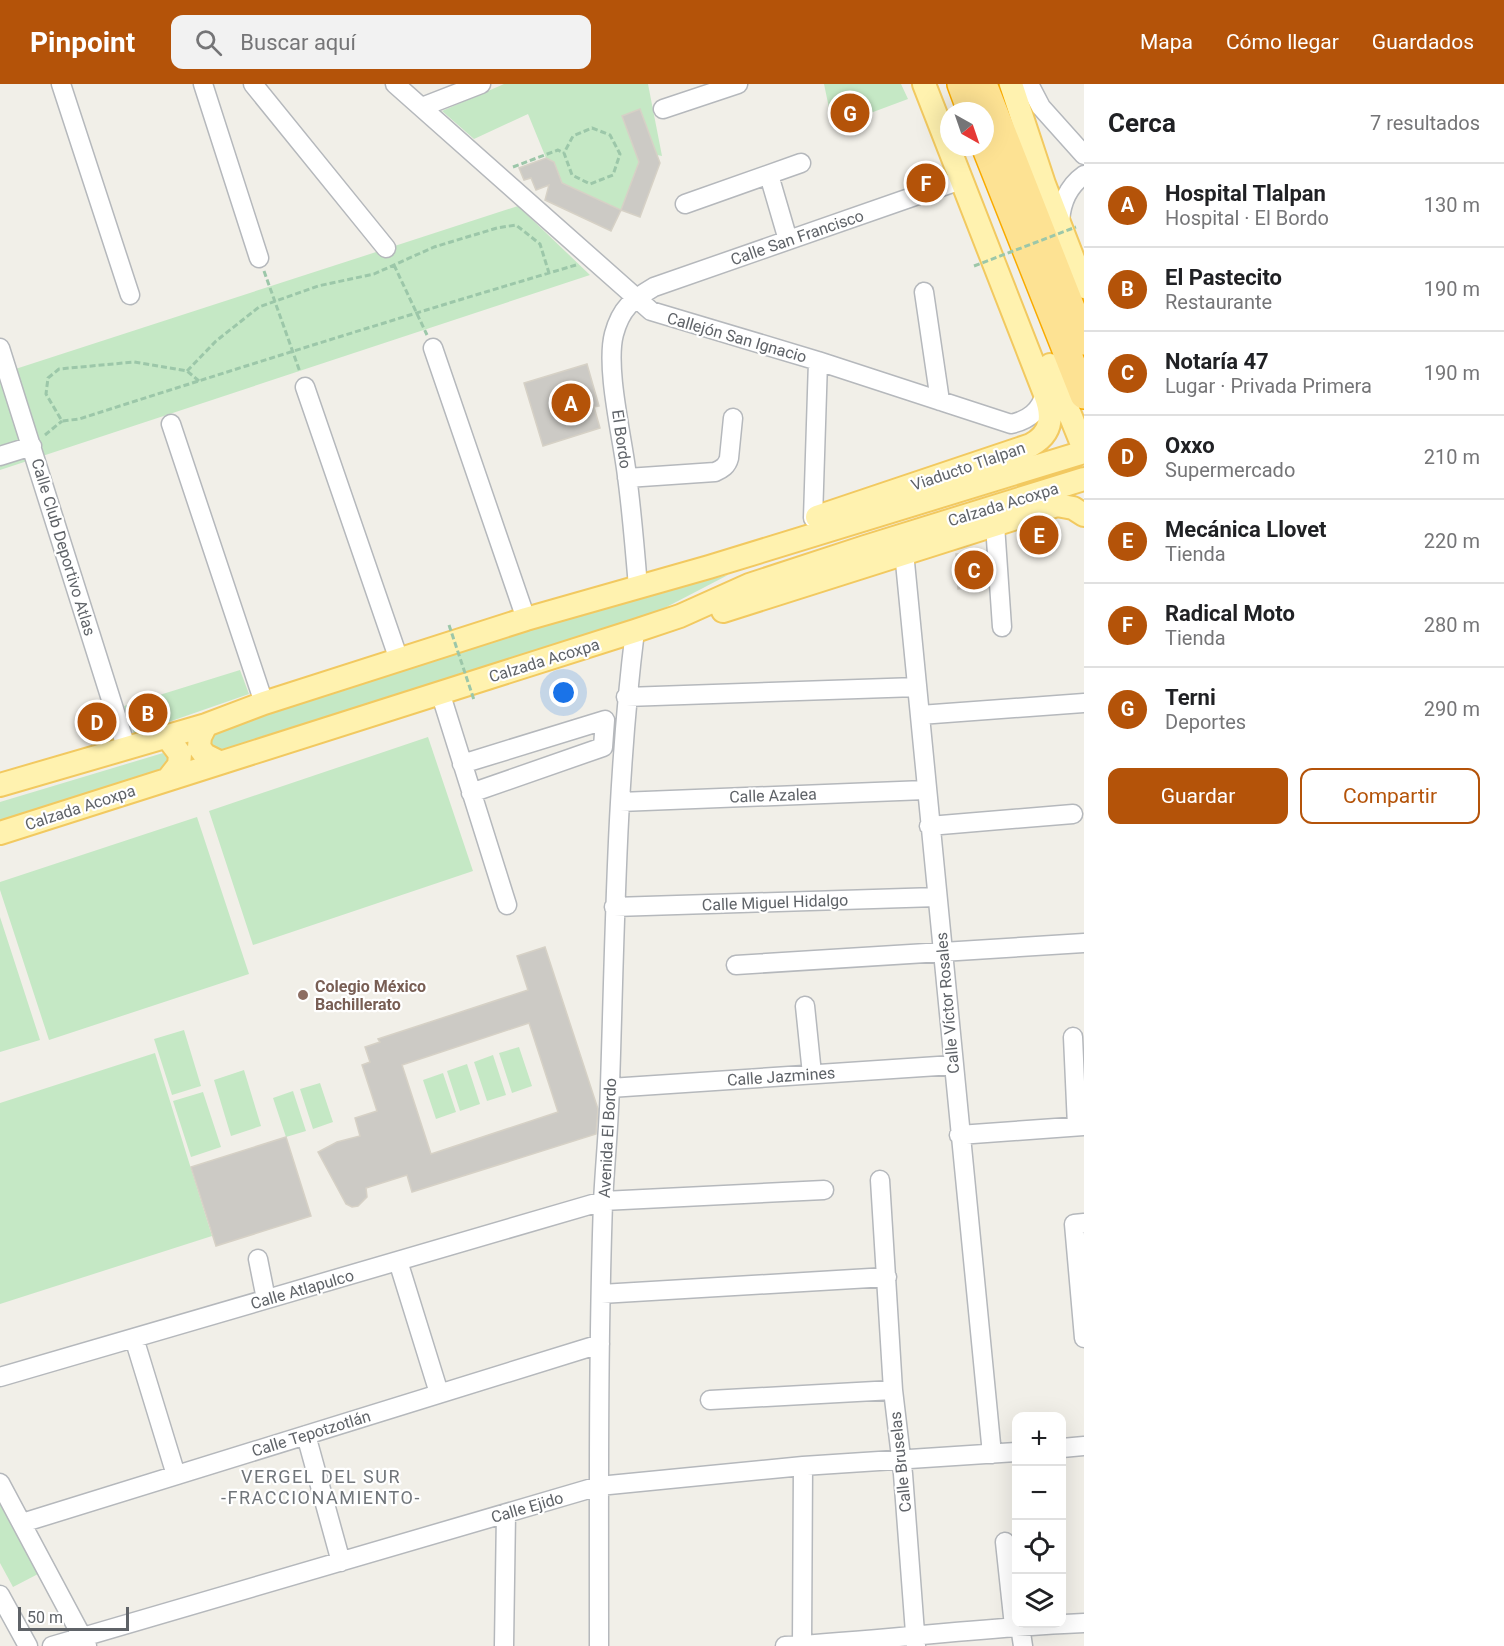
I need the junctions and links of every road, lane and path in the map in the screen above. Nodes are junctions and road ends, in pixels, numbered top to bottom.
1 (61, 84) edge
2 (203, 84) edge
3 (253, 84) edge
4 (395, 84) edge
5 (481, 84) edge
6 (738, 84) edge
7 (924, 84) edge
8 (961, 84) edge
9 (984, 84) edge
10 (1011, 84) edge
11 (1029, 84) edge
12 (968, 102) edge
13 (422, 107) junction
14 (663, 109) dead end
15 (564, 153) junction
16 (1084, 155) edge
17 (989, 156) edge
18 (801, 163) dead end
19 (496, 174) junction
20 (769, 175) junction
21 (1084, 175) edge
22 (961, 180) junction
23 (685, 204) dead end
24 (1068, 226) junction
25 (788, 240) junction
26 (386, 248) joint
27 (259, 258) joint
28 (592, 260) junction
29 (394, 265) junction
30 (974, 266) dead end
31 (998, 270) junction
32 (549, 273) junction
33 (1084, 287) edge
34 (924, 291) dead end
35 (130, 295) dead end
36 (635, 298) junction
37 (275, 303) junction
38 (417, 313) junction
39 (1084, 341) edge
40 (0, 348) edge
41 (433, 348) joint
42 (292, 350) junction
43 (818, 361) junction
44 (187, 371) junction
45 (199, 381) junction
46 (305, 387) joint
47 (1045, 394) junction
48 (1084, 395) edge
49 (940, 401) junction
50 (733, 418) dead end
51 (62, 421) junction
52 (171, 424) dead end
53 (1011, 424) junction
54 (32, 446) junction
55 (1084, 450) edge
56 (0, 456) edge
57 (1002, 456) junction
58 (627, 477) junction
59 (1084, 478) edge
60 (1084, 515) edge
61 (813, 518) junction
62 (995, 525) junction
63 (904, 552) junction
64 (638, 587) junction
65 (680, 616) junction
66 (526, 619) junction
67 (449, 625) dead end
68 (1002, 627) dead end
69 (635, 631) junction
70 (399, 660) junction
71 (917, 687) junction
72 (440, 692) junction
73 (626, 697) junction
74 (474, 700) dead end
75 (1084, 702) edge
76 (264, 703) junction
77 (920, 715) junction
78 (206, 725) junction
79 (167, 737) junction
80 (126, 747) junction
81 (219, 762) junction
82 (462, 764) junction
83 (168, 778) junction
84 (0, 785) edge
85 (926, 790) junction
86 (471, 793) junction
87 (620, 802) junction
88 (1073, 814) dead end
89 (929, 826) junction
90 (0, 833) edge
91 (937, 897) junction
92 (507, 905) dead end
93 (614, 907) junction
94 (1084, 943) edge
95 (942, 952) junction
96 (736, 965) dead end
97 (805, 1006) dead end
98 (1073, 1037) dead end
99 (952, 1065) junction
100 (812, 1074) junction
101 (610, 1088) junction
102 (1080, 1126) edge
103 (959, 1135) junction
104 (880, 1180) dead end
105 (824, 1190) dead end
106 (603, 1201) junction
107 (1079, 1224) edge
108 (258, 1258) dead end
109 (398, 1261) junction
110 (887, 1277) junction
111 (601, 1294) junction
112 (266, 1299) junction
113 (134, 1338) junction
114 (1084, 1338) edge
115 (600, 1344) junction
116 (0, 1377) edge
117 (893, 1390) junction
118 (439, 1393) junction
119 (710, 1400) dead end
120 (306, 1435) junction
121 (1084, 1446) edge
122 (1066, 1448) edge
123 (1012, 1452) edge
124 (992, 1454) junction
125 (901, 1459) junction
126 (803, 1466) junction
127 (176, 1475) junction
128 (0, 1483) edge
129 (599, 1486) junction
130 (506, 1513) junction
131 (22, 1522) junction
132 (1005, 1542) dead end
133 (341, 1562) junction
134 (1012, 1591) edge
135 (3, 1607) edge
136 (1084, 1623) edge
137 (1066, 1624) edge
138 (1012, 1627) edge
139 (1018, 1628) edge
140 (916, 1641) edge
141 (84, 1642) edge
142 (28, 1646) edge
143 (52, 1646) edge
144 (504, 1646) edge
145 (599, 1646) edge
146 (796, 1646) edge
147 (1023, 1646) edge

1 - 35 street
2 - 27 street
3 - 26 street
4 - 13 street, Callejón San Ignacio
5 - 13 street
6 - 14 street
7 - 22 main road, Viaducto Tlalpan
8 - 12 highway
9 - 39 highway
10 - 24 main road
11 - 16 street
13 - 19 street, Callejón San Ignacio
15 - 15 path
15 - 19 path
17 - 48 highway
18 - 20 street
19 - 28 street, Callejón San Ignacio
20 - 23 street
20 - 25 street
21 - 24 street
22 - 25 street, Calle San Francisco
22 - 31 main road, Viaducto Tlalpan
24 - 30 path, bridge
24 - 33 main road
25 - 36 street, Calle San Francisco
26 - 29 path
27 - 37 path
28 - 32 path
28 - 36 street, Callejón San Ignacio
29 - 32 path
29 - 37 path
29 - 38 path
31 - 47 main road, Viaducto Tlalpan
31 - 55 main road
32 - 38 path
34 - 49 street
36 - 43 street, Callejón San Ignacio
36 - 58 street, El Bordo
37 - 42 path
37 - 44 path
38 - 41 path
38 - 42 path
40 - 54 street, Calle Club Deportivo Atlas
41 - 66 street
42 - 45 path
42 - 46 path
43 - 49 street, Callejón San Ignacio
43 - 61 street
44 - 45 path
44 - 51 path
45 - 51 path
46 - 70 street
47 - 53 street
47 - 57 main road, Viaducto Tlalpan
49 - 53 street, Callejón San Ignacio
50 - 58 street
51 - 54 path
52 - 76 street
53 - 57 street
54 - 56 street
54 - 80 street, Calle Club Deportivo Atlas
55 - 64 main road, Calzada Acoxpa
57 - 61 main road, Viaducto Tlalpan
58 - 64 street, El Bordo
59 - 65 main road, Calzada Acoxpa
60 - 62 main road
61 - 64 main road, Viaducto Tlalpan
62 - 63 main road
62 - 68 street
63 - 65 main road
63 - 71 street, Calle Víctor Rosales
64 - 66 main road, Calzada Acoxpa
65 - 69 main road, Calzada Acoxpa
66 - 70 main road, Calzada Acoxpa
67 - 74 path, bridge
69 - 72 main road, Calzada Acoxpa
69 - 73 street, Avenida El Bordo
70 - 76 main road, Calzada Acoxpa
71 - 73 street
71 - 77 street, Calle Víctor Rosales
72 - 81 main road, Calzada Acoxpa
72 - 82 street
73 - 87 street, Avenida El Bordo
75 - 77 street
76 - 78 main road, Calzada Acoxpa
77 - 85 street, Calle Víctor Rosales
78 - 79 main road, Calzada Acoxpa
78 - 81 main road
79 - 80 main road, Calzada Acoxpa
79 - 83 main road
80 - 84 main road, Calzada Acoxpa
81 - 83 main road, Calzada Acoxpa
82 - 86 street
82 - 86 street
83 - 90 main road, Calzada Acoxpa
85 - 87 street, Calle Azalea
85 - 89 street, Calle Víctor Rosales
86 - 92 street
87 - 93 street, Avenida El Bordo
88 - 89 street
89 - 91 street, Calle Víctor Rosales
91 - 93 street, Calle Miguel Hidalgo
91 - 95 street, Calle Víctor Rosales
93 - 101 street, Avenida El Bordo
94 - 95 street
95 - 96 street
95 - 99 street, Calle Víctor Rosales
97 - 100 street
98 - 102 street
99 - 100 street, Calle Jazmines
99 - 103 street, Calle Víctor Rosales
100 - 101 street, Calle Jazmines
101 - 106 street, Avenida El Bordo
102 - 103 street
103 - 124 street, Calle Víctor Rosales
104 - 110 street, Calle Bruselas
105 - 106 street, Calle Atlapulco
106 - 109 street, Calle Atlapulco
106 - 111 street, Avenida El Bordo
107 - 114 street
108 - 112 street
109 - 112 street, Calle Atlapulco
109 - 118 street
110 - 111 street
110 - 117 street, Calle Bruselas
111 - 115 street, Avenida El Bordo
112 - 113 street, Calle Atlapulco
113 - 116 street, Calle Atlapulco
113 - 127 street
115 - 118 street, Calle Tepotzotlán
115 - 129 street, Avenida El Bordo
117 - 119 street
117 - 125 street, Calle Bruselas
118 - 120 street, Calle Tepotzotlán
120 - 127 street, Calle Tepotzotlán
120 - 133 street
121 - 122 street
123 - 124 street, Calle Ejido
124 - 125 street, Calle Ejido
125 - 126 street, Calle Ejido
125 - 140 street, Calle Bruselas
126 - 129 street, Calle Ejido
126 - 146 street
127 - 131 street, Calle Tepotzotlán
128 - 131 street
129 - 130 street, Calle Ejido
129 - 145 street, Avenida El Bordo
130 - 133 street, Calle Ejido
130 - 144 street
131 - 141 street
132 - 134 street
133 - 141 street, Calle Ejido
135 - 142 street
136 - 137 street
138 - 140 street
139 - 147 street
140 - 146 street
141 - 143 street, Calle Ejido

